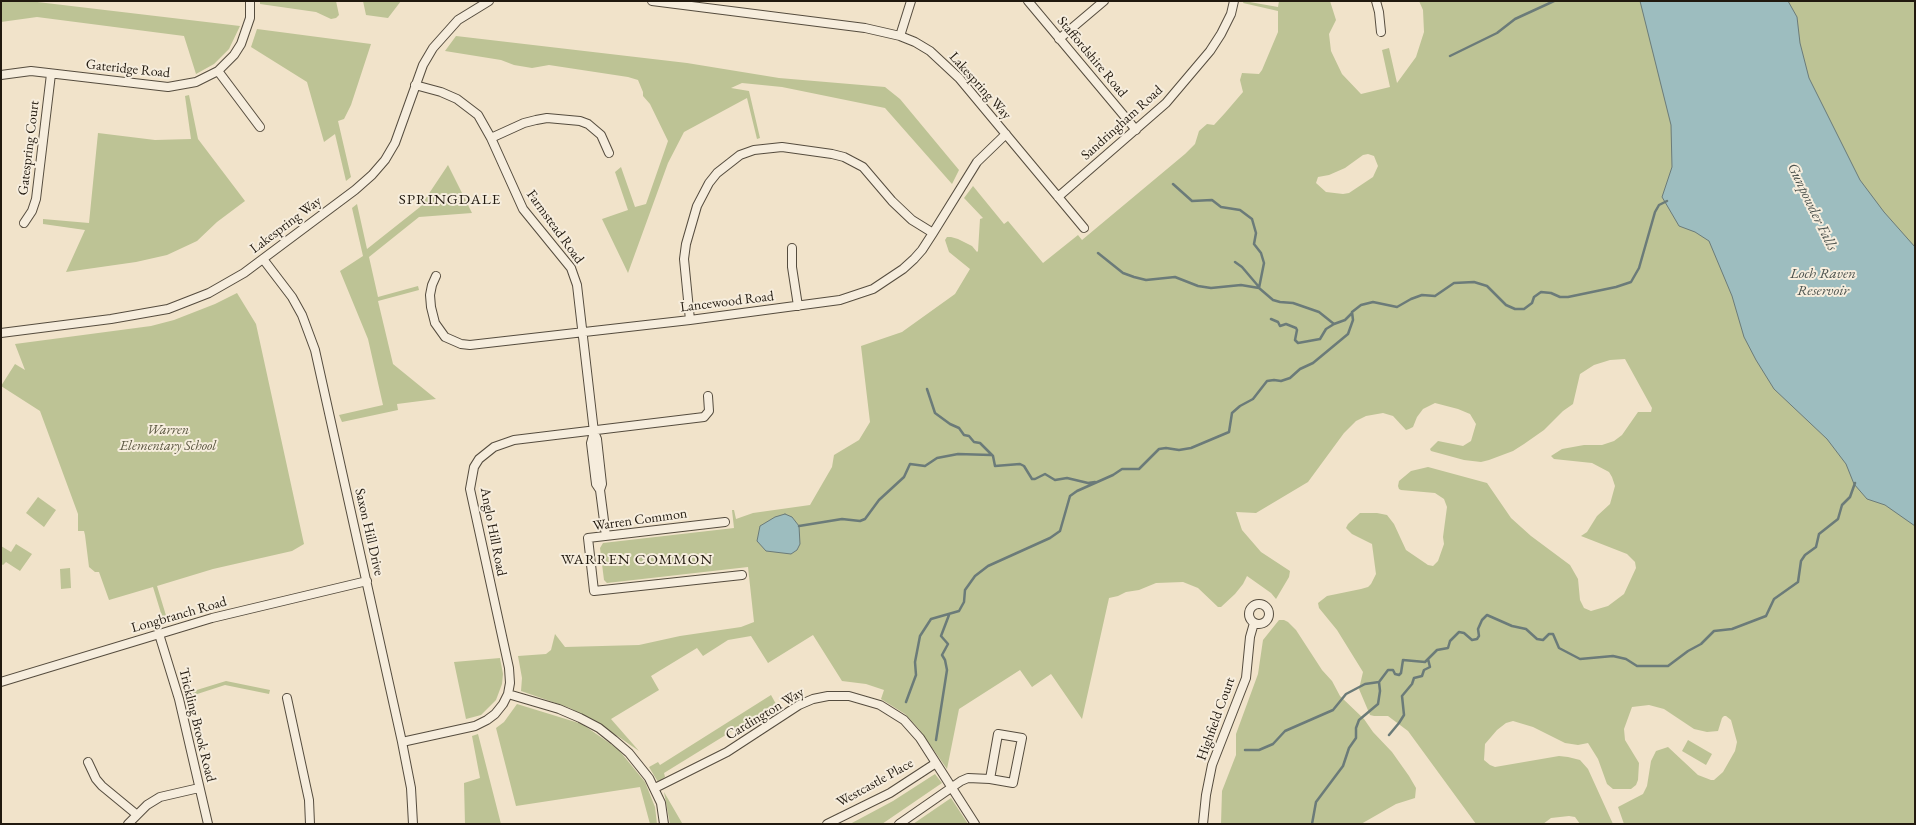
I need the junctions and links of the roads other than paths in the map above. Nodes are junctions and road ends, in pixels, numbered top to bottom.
1 (250, 1) edge
2 (489, 1) edge
3 (652, 1) edge
4 (911, 1) edge
5 (1028, 1) edge
6 (1104, 1) edge
7 (1234, 1) edge
8 (1376, 1) edge
9 (1381, 32) dead end
10 (900, 36) junction
11 (1059, 39) junction
12 (218, 71) junction
13 (52, 74) junction
14 (1, 75) edge
15 (415, 85) junction
16 (260, 127) dead end
17 (1136, 130) junction
18 (1006, 134) junction
19 (492, 138) junction
20 (609, 153) dead end
21 (1058, 197) junction
22 (24, 223) dead end
23 (1084, 228) dead end
24 (933, 234) junction
25 (792, 248) dead end
26 (263, 259) junction
27 (436, 276) dead end
28 (798, 306) junction
29 (690, 320) junction
30 (1, 333) edge
31 (583, 333) junction
32 (708, 396) dead end
33 (594, 432) junction
34 (725, 522) dead end
35 (606, 536) junction
36 (742, 575) dead end
37 (367, 581) junction
38 (1254, 623) dead end
39 (159, 634) junction
40 (1, 682) edge
41 (508, 694) junction
42 (287, 698) dead end
43 (402, 742) junction
44 (88, 762) dead end
45 (936, 763) junction
46 (990, 779) junction
47 (199, 788) junction
48 (655, 788) junction
49 (952, 788) junction
50 (136, 814) junction
51 (128, 824) edge
52 (208, 824) edge
53 (310, 824) edge
54 (413, 824) edge
55 (664, 824) edge
56 (827, 824) edge
57 (899, 824) edge
58 (975, 824) edge
59 (1203, 824) edge

1 - 12 street, Gateridge Road
2 - 15 street, Lakespring Way
3 - 10 street, Lakespring Way
4 - 10 street
5 - 11 street, Staffordshire Road
6 - 11 street
7 - 17 street, Sandringham Road
8 - 9 street
10 - 18 street, Lakespring Way
11 - 17 street, Staffordshire Road
12 - 13 street, Gateridge Road
12 - 16 street
13 - 14 street, Gateridge Road
13 - 22 street, Gatespring Court
15 - 19 street, Farmstead Road
15 - 26 street, Lakespring Way
17 - 21 street, Sandringham Road
18 - 21 street, Lakespring Way
18 - 24 street, Lancewood Road
19 - 20 street
19 - 31 street, Farmstead Road
21 - 23 street, Lakespring Way
24 - 28 street, Lancewood Road
24 - 29 street
25 - 28 street
26 - 30 street, Lakespring Way
26 - 37 street, Saxon Hill Drive
27 - 31 street, Lancewood Road
28 - 29 street, Lancewood Road
29 - 31 street, Lancewood Road
31 - 33 street, Farmstead Road
32 - 33 street, Anglo Hill Road
33 - 35 street, Farmstead Road
33 - 41 street, Anglo Hill Road
34 - 35 street, Warren Common
35 - 36 street, Warren Common
37 - 39 street, Longbranch Road
37 - 43 street, Saxon Hill Drive
38 - 59 street, Highfield Court
39 - 40 street, Longbranch Road
39 - 47 street, Trickling Brook Road
41 - 43 street, Anglo Hill Road
41 - 48 street
42 - 53 street
43 - 54 street, Saxon Hill Drive
44 - 50 street
45 - 48 street, Cardington Way
45 - 49 street, Cardington Way
45 - 56 street, Westcastle Place
46 - 46 street
46 - 49 street
47 - 50 street
47 - 52 street, Trickling Brook Road
48 - 55 street
49 - 57 street
49 - 58 street, Cardington Way
50 - 51 street

